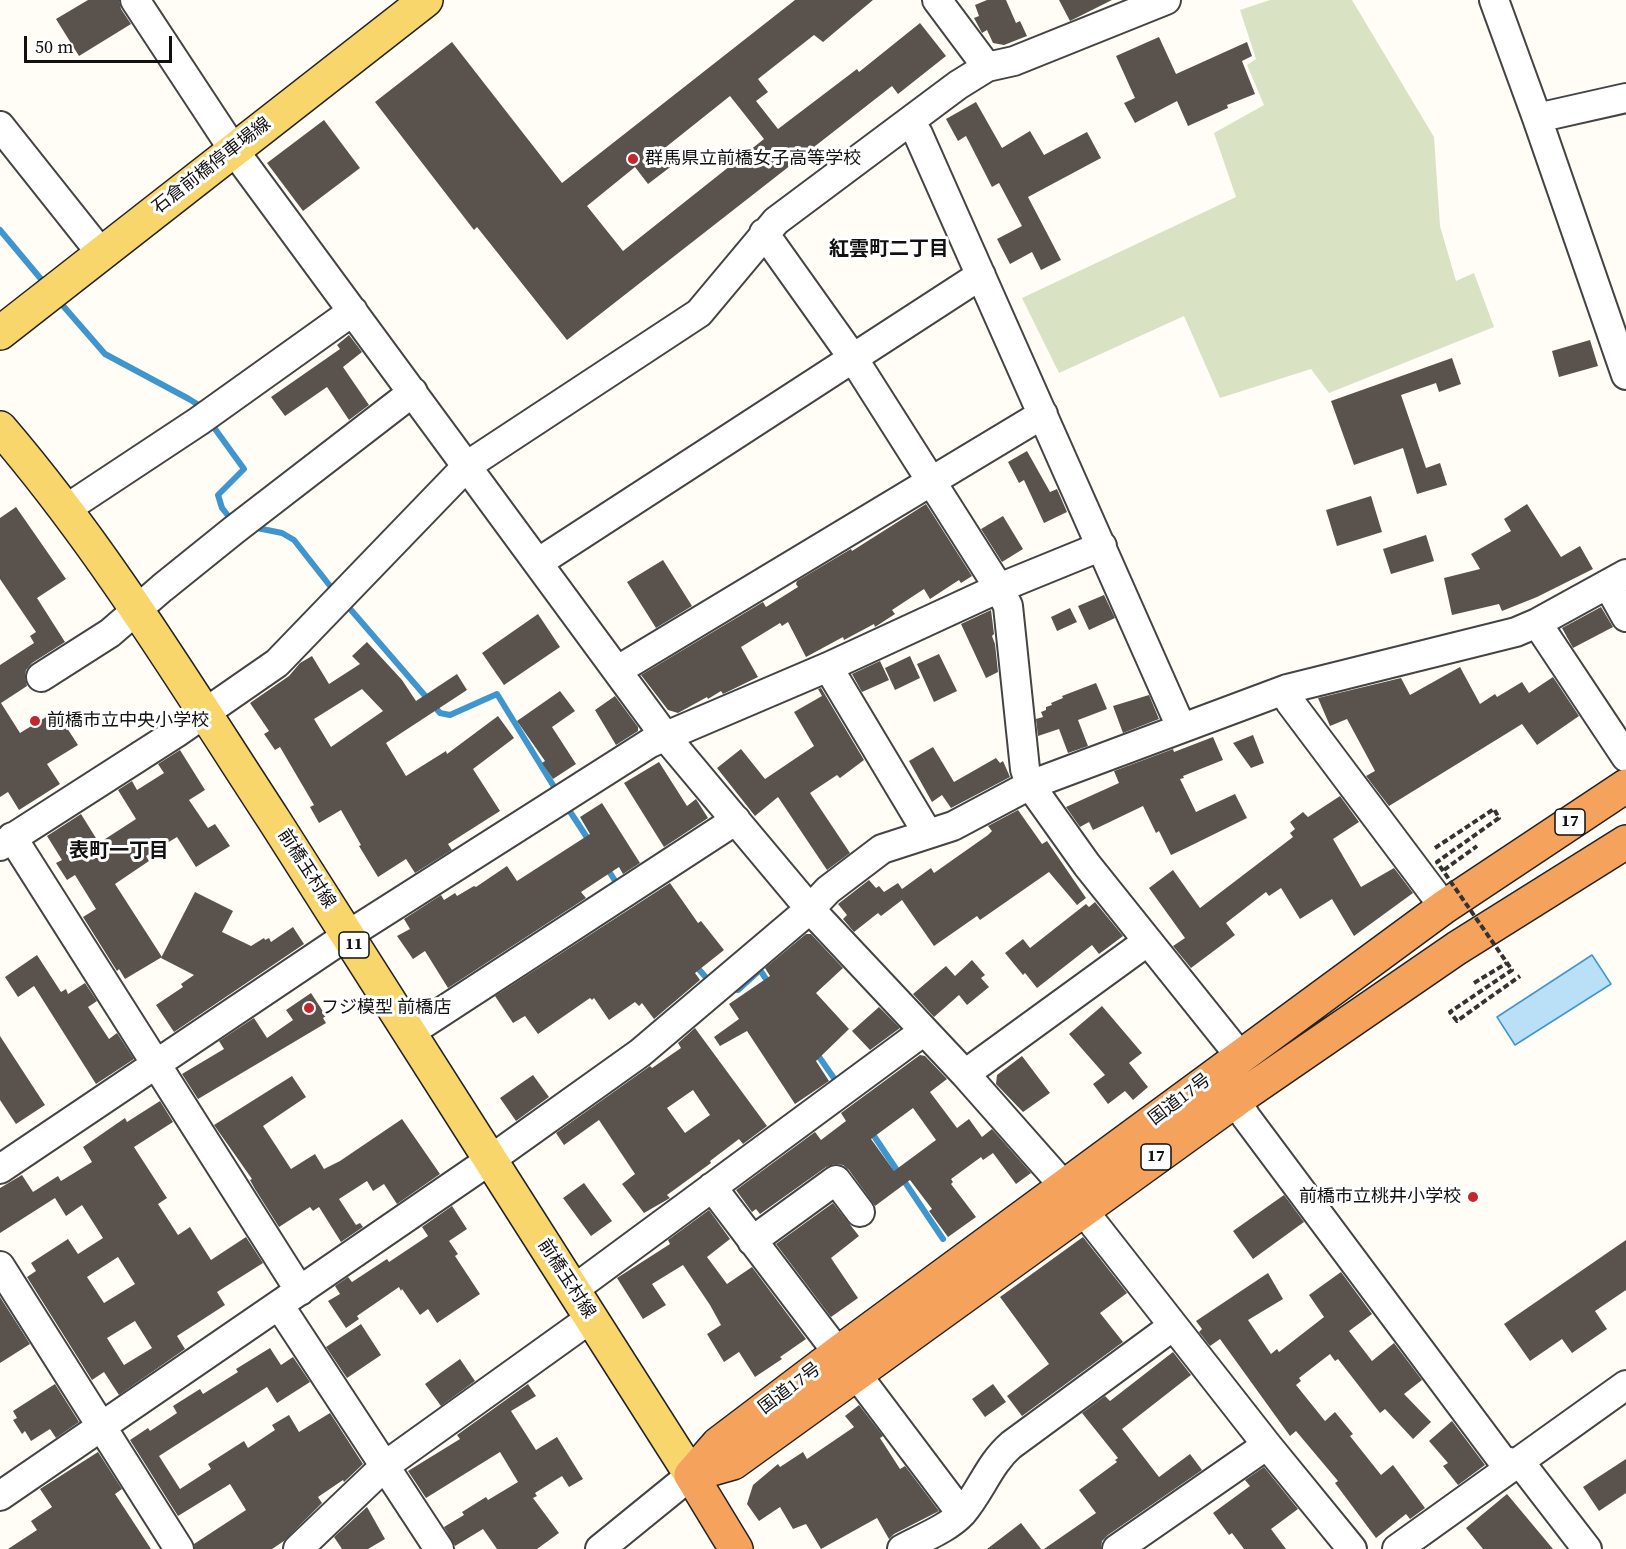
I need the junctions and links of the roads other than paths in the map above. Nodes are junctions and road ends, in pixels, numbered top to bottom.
1 (135, 0) edge
2 (426, 0) edge
3 (937, 0) edge
4 (1166, 0) edge
5 (1494, 0) edge
6 (1122, 8) edge
7 (987, 67) junction
8 (1626, 98) edge
9 (1537, 118) junction
10 (910, 121) junction
11 (0, 126) edge
12 (233, 149) junction
13 (764, 233) junction
14 (101, 253) junction
15 (981, 275) junction
16 (353, 311) junction
17 (0, 333) edge
18 (853, 358) junction
19 (1624, 360) edge
20 (413, 392) junction
21 (1043, 414) junction
22 (0, 428) edge
23 (468, 465) junction
24 (932, 481) junction
25 (66, 509) junction
26 (1102, 546) junction
27 (539, 562) junction
28 (1617, 579) edge
29 (999, 588) junction
30 (136, 609) junction
31 (1626, 617) edge
32 (1537, 623) junction
33 (828, 667) junction
34 (618, 670) junction
35 (41, 677) dead end
36 (1287, 689) junction
37 (204, 712) junction
38 (1181, 727) junction
39 (665, 736) junction
40 (1626, 757) edge
41 (1030, 785) junction
42 (1626, 786) edge
43 (736, 820) junction
44 (928, 834) junction
45 (6, 841) edge
46 (1626, 842) edge
47 (1444, 906) junction
48 (810, 909) junction
49 (348, 935) junction
50 (1148, 940) junction
51 (924, 1031) junction
52 (409, 1033) junction
53 (1240, 1056) junction
54 (156, 1065) junction
55 (965, 1074) junction
56 (1236, 1100) junction
57 (490, 1160) junction
58 (0, 1169) edge
59 (712, 1188) junction
60 (1074, 1198) junction
61 (860, 1212) dead end
62 (752, 1240) junction
63 (0, 1266) edge
64 (573, 1290) junction
65 (290, 1298) junction
66 (591, 1318) junction
67 (1173, 1326) junction
68 (848, 1364) junction
69 (1626, 1385) edge
70 (102, 1428) junction
71 (1267, 1444) junction
72 (1516, 1464) junction
73 (386, 1465) junction
74 (691, 1475) junction
75 (0, 1496) edge
76 (961, 1513) junction
77 (179, 1549) edge
78 (298, 1549) edge
79 (439, 1549) edge
80 (600, 1549) edge
81 (736, 1549) edge
82 (902, 1549) edge
83 (1117, 1549) edge
84 (1352, 1549) edge
85 (1397, 1549) edge
86 (1587, 1549) edge

1 - 12 street
2 - 12 main road, 石倉前橋停車場線
3 - 7 street
4 - 6 street
5 - 9 street
6 - 7 street
7 - 10 street
8 - 9 street
9 - 19 street
10 - 13 street
10 - 15 street
11 - 14 street
12 - 14 main road, 石倉前橋停車場線
12 - 16 street
13 - 18 street
13 - 23 street
14 - 17 main road, 石倉前橋停車場線
15 - 18 street
15 - 21 street
16 - 20 street
16 - 25 street
18 - 24 street
18 - 27 street
20 - 23 street
20 - 30 street
21 - 24 street
21 - 26 street
22 - 25 main road, 前橋玉村線 / 11
23 - 27 street
23 - 37 street
24 - 29 street
24 - 34 street
25 - 30 main road, 前橋玉村線 / 11
26 - 29 street
26 - 38 street
27 - 34 street
28 - 31 street
28 - 32 street
29 - 33 street
29 - 41 street
30 - 35 street
30 - 37 main road, 前橋玉村線 / 11
32 - 36 street
32 - 40 street
33 - 39 street
33 - 44 street
34 - 39 street
36 - 38 street
36 - 47 street
37 - 45 street
37 - 49 main road, 前橋玉村線 / 11
38 - 41 street
39 - 43 street
39 - 49 street
41 - 44 street
41 - 50 street
42 - 47 highway, 国道17号 / 17
43 - 48 street
43 - 52 street
44 - 48 street
45 - 54 street
46 - 56 highway, 国道17号 / 17
47 - 53 highway, 国道17号 / 17
48 - 51 street
48 - 57 street
49 - 52 main road, 前橋玉村線 / 11
49 - 54 street
50 - 53 street
50 - 55 street
51 - 55 street
51 - 59 street
52 - 57 main road, 前橋玉村線 / 11
53 - 60 highway, 国道17号 / 17
54 - 58 street
54 - 65 street
55 - 60 street
56 - 60 highway, 国道17号 / 17
56 - 72 street
57 - 64 main road, 前橋玉村線 / 11
57 - 65 street
59 - 62 street
59 - 64 street
60 - 67 street
60 - 68 highway, 国道17号 / 17
61 - 62 street
62 - 68 street
63 - 70 street
64 - 66 main road, 前橋玉村線 / 11
65 - 70 street
65 - 73 street
66 - 73 street
66 - 74 main road, 前橋玉村線 / 11
67 - 71 street
67 - 76 street
68 - 74 highway, 国道17号 / 17
68 - 76 street
69 - 72 street
70 - 75 street
70 - 77 street
71 - 83 street
71 - 84 street
72 - 85 street
72 - 86 street
73 - 78 street
73 - 79 street
74 - 80 street
74 - 81 highway
76 - 82 street

